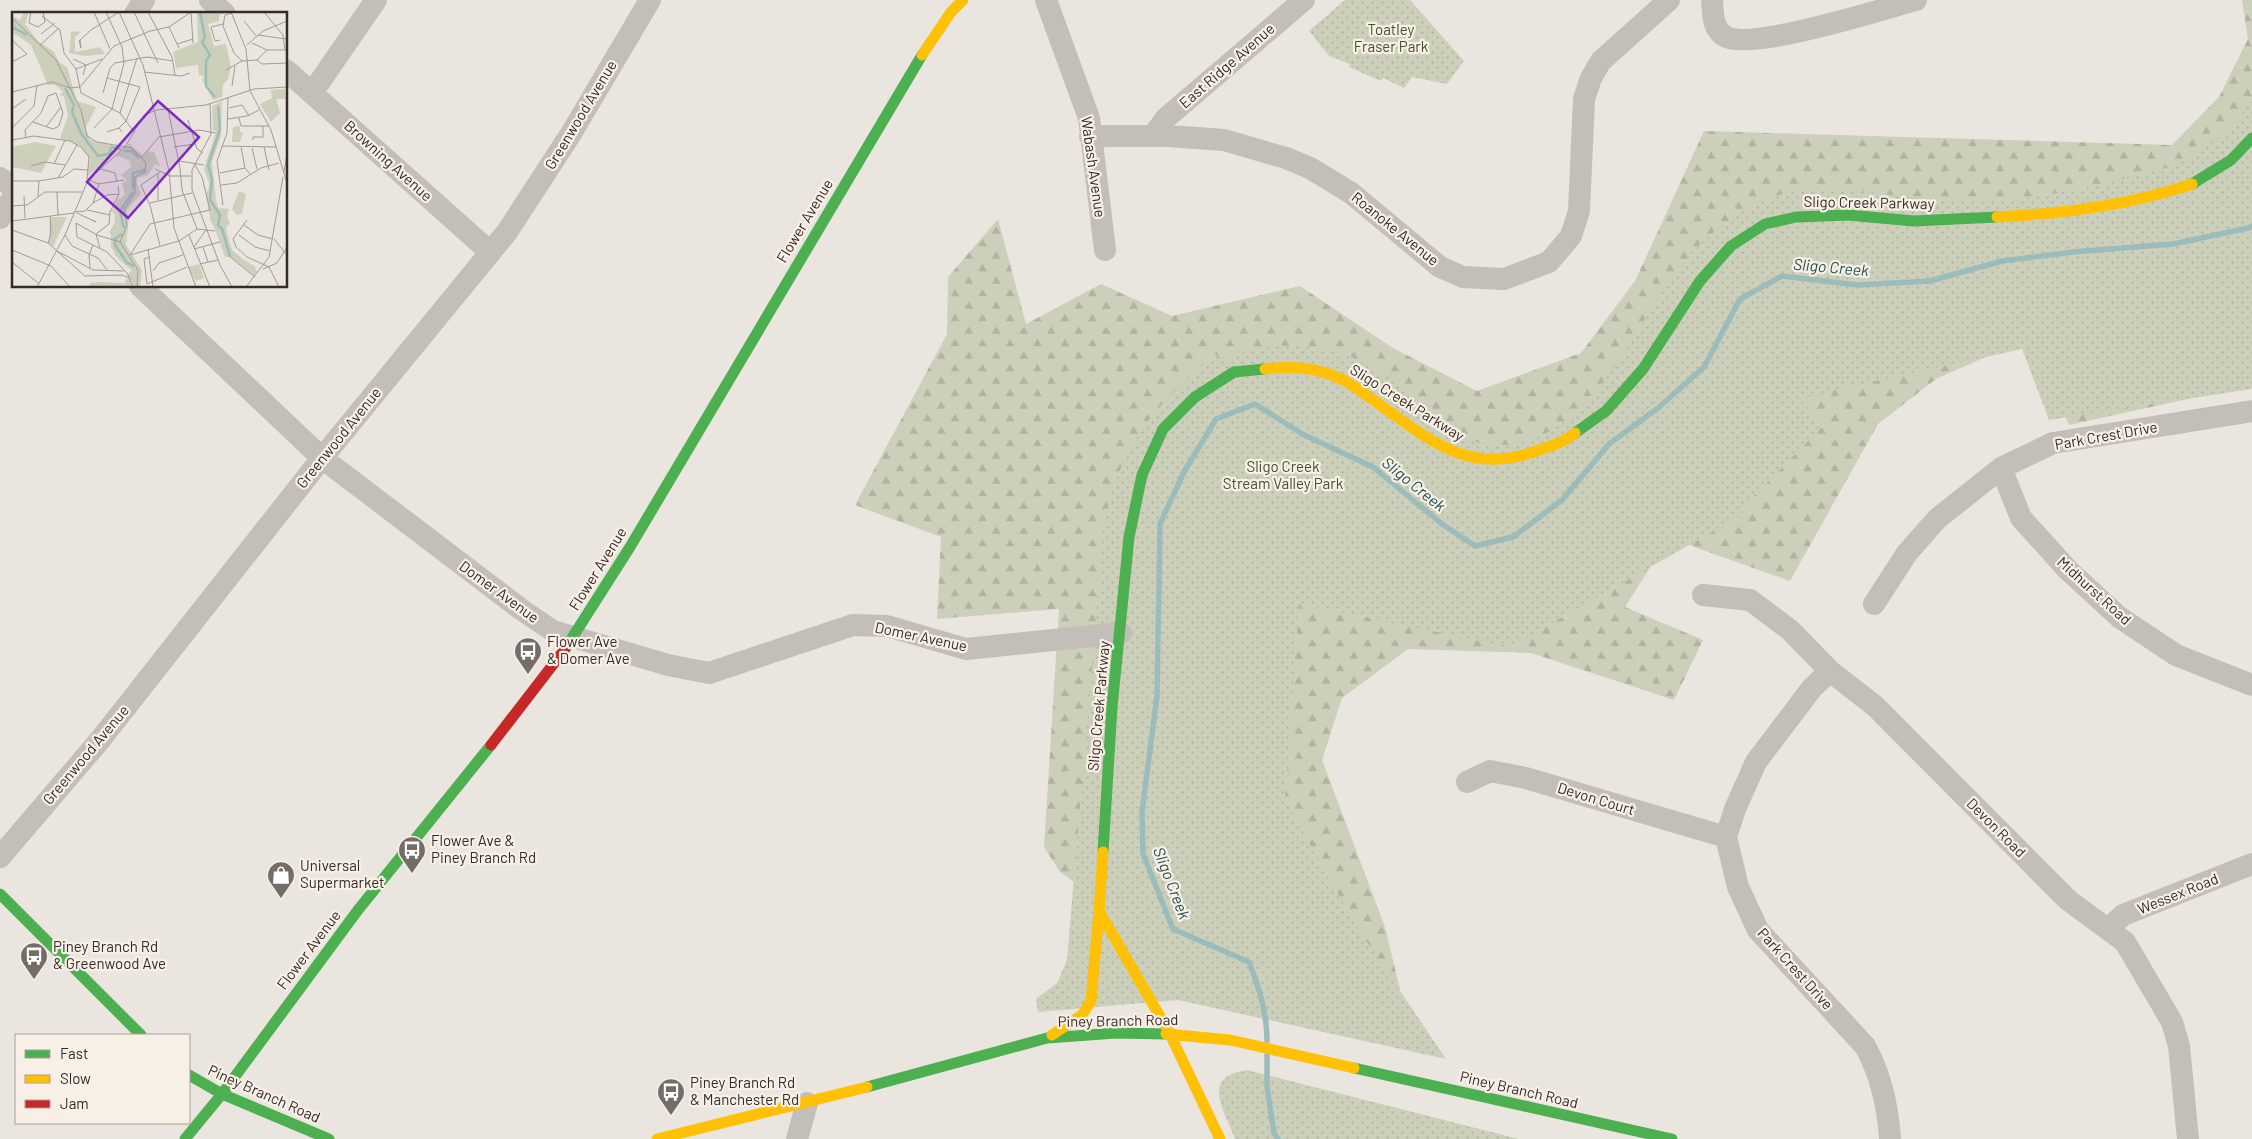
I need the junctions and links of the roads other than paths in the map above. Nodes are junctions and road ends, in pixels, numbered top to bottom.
1 (144, 0) edge
2 (210, 0) edge
3 (376, 0) edge
4 (650, 0) edge
5 (963, 0) edge
6 (1046, 0) edge
7 (1304, 0) edge
8 (1669, 0) edge
9 (1712, 0) edge
10 (1916, 0) edge
11 (135, 12) edge
12 (223, 12) edge
13 (288, 72) edge
14 (312, 94) junction
15 (1090, 136) junction
16 (1153, 136) junction
17 (2252, 138) edge
18 (0, 178) edge
19 (12, 187) edge
20 (12, 199) edge
21 (0, 218) edge
22 (1105, 250) dead end
23 (490, 252) junction
24 (142, 288) edge
25 (2252, 411) edge
26 (322, 458) junction
27 (2001, 468) junction
28 (1703, 595) dead end
29 (1874, 604) dead end
30 (1121, 633) junction
31 (574, 636) junction
32 (1830, 671) junction
33 (2252, 685) edge
34 (1467, 782) dead end
35 (1726, 837) junction
36 (0, 857) edge
37 (2252, 864) edge
38 (0, 894) edge
39 (1099, 911) junction
40 (2108, 929) junction
41 (1169, 1032) junction
42 (140, 1034) edge
43 (1047, 1038) junction
44 (190, 1076) edge
45 (222, 1094) junction
46 (807, 1102) junction
47 (185, 1139) edge
48 (329, 1139) edge
49 (657, 1139) edge
50 (797, 1139) edge
51 (1220, 1139) edge
52 (1672, 1139) edge
53 (1890, 1139) edge
54 (2188, 1139) edge

1 - 11 street
2 - 12 street
3 - 14 street
4 - 23 street, Greenwood Avenue
5 - 31 street, Flower Avenue
6 - 15 street, Wabash Avenue
7 - 16 street, East Ridge Avenue
8 - 16 street, Roanoke Avenue
9 - 10 street
13 - 14 street, Browning Avenue
14 - 23 street, Browning Avenue
15 - 16 street, Roanoke Avenue
15 - 22 street, Wabash Avenue
17 - 30 street, Sligo Creek Parkway
18 - 19 street
20 - 21 street
23 - 26 street, Greenwood Avenue
24 - 26 street, Domer Avenue
25 - 27 street, Park Crest Drive
26 - 31 street, Domer Avenue
26 - 36 street, Greenwood Avenue
27 - 29 street, Park Crest Drive
27 - 33 street, Midhurst Road
28 - 32 street, Devon Road
30 - 31 street, Domer Avenue
30 - 39 street, Sligo Creek Parkway
31 - 45 street, Flower Avenue
32 - 35 street
32 - 40 street, Devon Road
34 - 35 street, Devon Court
35 - 53 street, Park Crest Drive
37 - 40 street, Wessex Road
38 - 42 street
39 - 41 street
39 - 43 street, Sligo Creek Parkway
40 - 54 street, Devon Road
41 - 43 street, Piney Branch Road
41 - 51 street
41 - 52 street, Piney Branch Road
43 - 46 street, Piney Branch Road
44 - 45 street, Piney Branch Road
45 - 47 street, Flower Avenue
45 - 48 street, Piney Branch Road
46 - 49 street, Piney Branch Road
46 - 50 street

